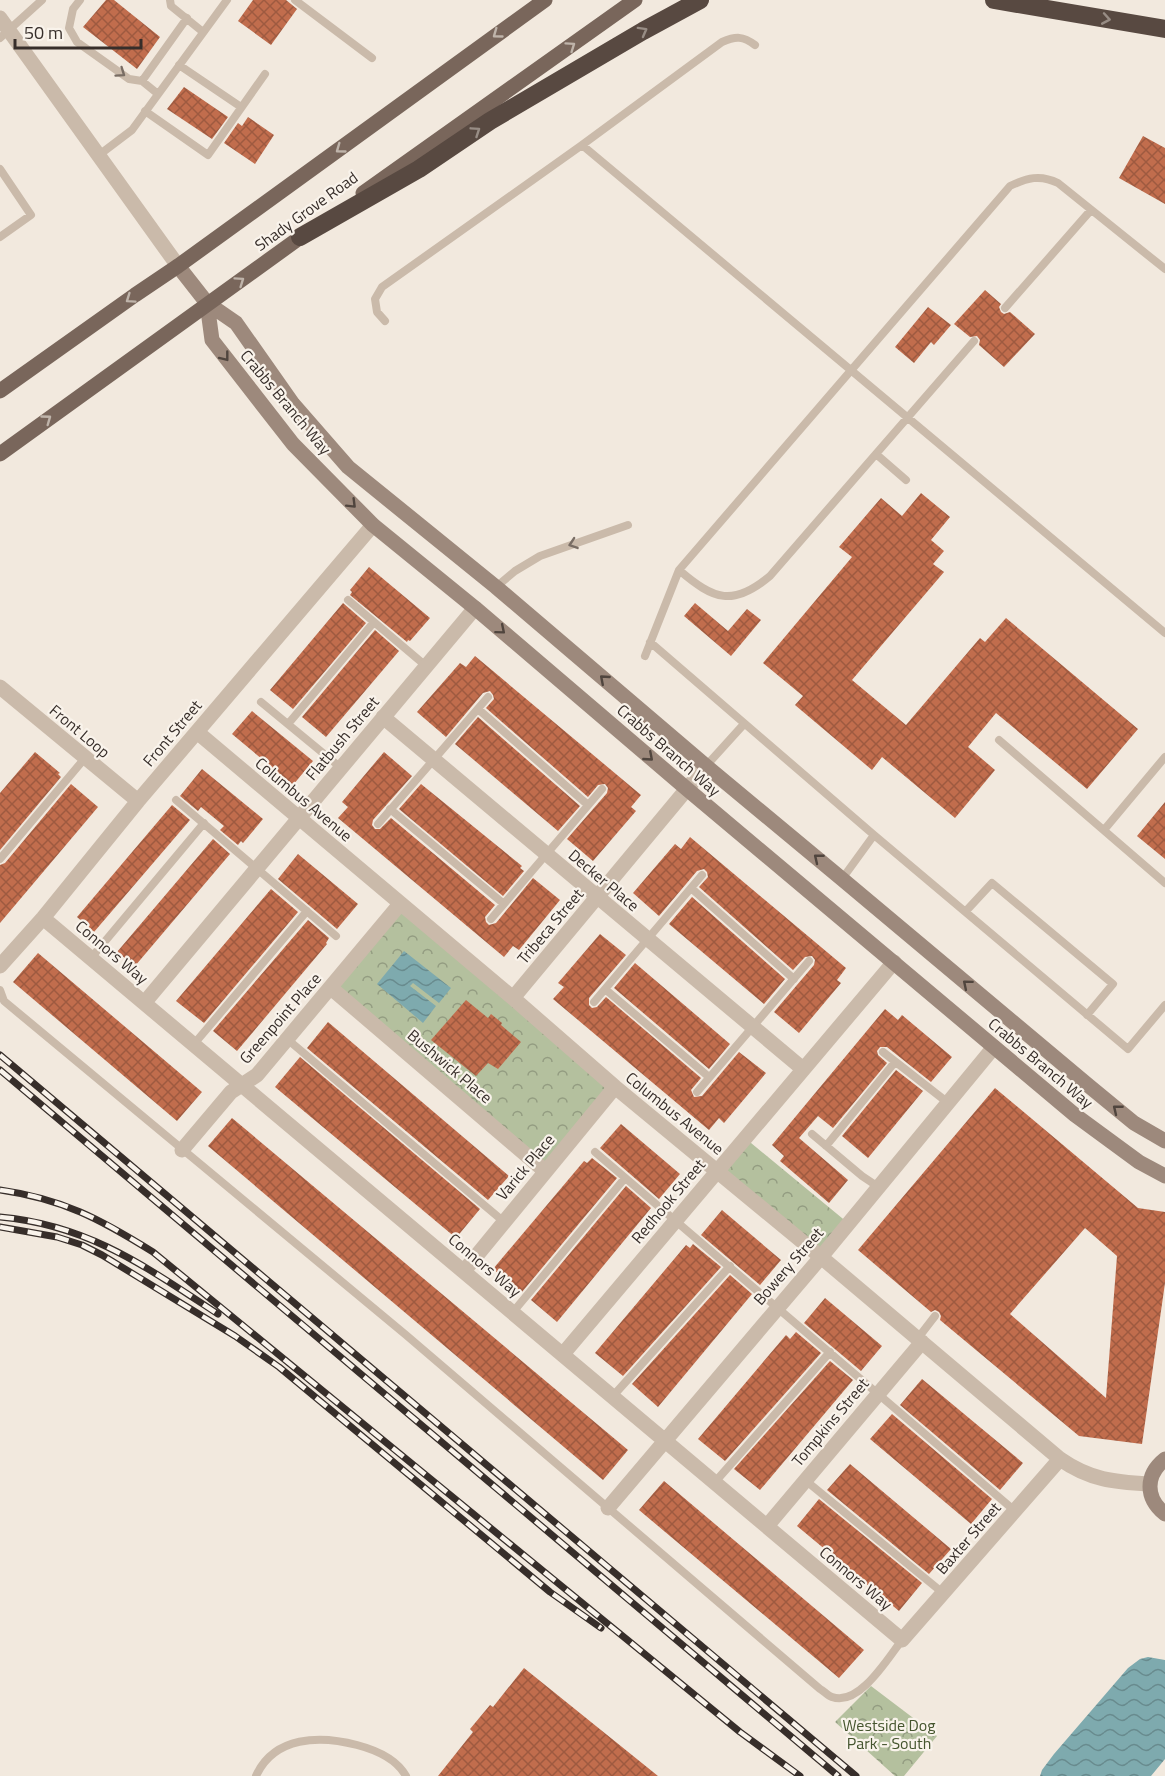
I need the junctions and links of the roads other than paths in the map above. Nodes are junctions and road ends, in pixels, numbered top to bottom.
1 (42, 0) edge
2 (80, 0) edge
3 (170, 0) edge
4 (227, 0) edge
5 (295, 0) edge
6 (545, 0) edge
7 (635, 0) edge
8 (700, 0) edge
9 (993, 0) edge
10 (1029, 0) edge
11 (1048, 9) junction
12 (187, 18) junction
13 (3, 29) edge
14 (1165, 29) edge
15 (203, 32) junction
16 (755, 45) dead end
17 (372, 58) dead end
18 (179, 65) junction
19 (265, 74) dead end
20 (142, 81) junction
21 (158, 94) junction
22 (241, 108) junction
23 (145, 111) junction
24 (582, 145) junction
25 (99, 155) junction
26 (0, 169) edge
27 (1091, 210) junction
28 (0, 237) edge
29 (300, 237) junction
30 (178, 266) junction
31 (1165, 269) edge
32 (207, 303) junction
33 (1005, 308) dead end
34 (385, 321) dead end
35 (974, 341) dead end
36 (852, 370) junction
37 (0, 391) edge
38 (908, 417) junction
39 (0, 454) edge
40 (876, 454) junction
41 (906, 480) dead end
42 (373, 525) junction
43 (628, 525) dead end
44 (679, 570) junction
45 (496, 587) junction
46 (348, 600) dead end
47 (475, 608) junction
48 (374, 622) junction
49 (1165, 633) edge
50 (650, 642) junction
51 (645, 656) dead end
52 (426, 666) junction
53 (0, 687) edge
54 (488, 697) dead end
55 (261, 702) dead end
56 (478, 710) junction
57 (383, 717) junction
58 (288, 724) junction
59 (744, 724) junction
60 (196, 732) junction
61 (999, 740) dead end
62 (1165, 757) edge
63 (85, 758) junction
64 (434, 759) junction
65 (706, 766) junction
66 (340, 767) junction
67 (602, 789) dead end
68 (687, 789) junction
69 (176, 800) dead end
70 (138, 801) junction
71 (588, 805) junction
72 (390, 809) junction
73 (298, 817) junction
74 (204, 823) junction
75 (378, 824) dead end
76 (1104, 830) junction
77 (874, 835) junction
78 (547, 855) junction
79 (0, 859) edge
80 (257, 868) junction
81 (702, 875) dead end
82 (843, 879) junction
83 (1165, 883) edge
84 (691, 888) junction
85 (597, 898) junction
86 (400, 904) junction
87 (504, 904) junction
88 (307, 911) junction
89 (966, 911) junction
90 (43, 918) junction
91 (491, 919) dead end
92 (336, 936) dead end
93 (648, 940) junction
94 (91, 958) junction
95 (809, 962) dead end
96 (894, 962) junction
97 (0, 966) edge
98 (794, 979) junction
99 (331, 988) junction
100 (605, 989) junction
101 (0, 990) edge
102 (513, 998) junction
103 (145, 1002) junction
104 (594, 1002) dead end
105 (1165, 1005) edge
106 (1088, 1015) junction
107 (752, 1027) junction
108 (287, 1040) junction
109 (194, 1044) junction
110 (994, 1047) junction
111 (884, 1052) dead end
112 (895, 1062) junction
113 (803, 1070) junction
114 (710, 1077) junction
115 (243, 1085) junction
116 (615, 1087) junction
117 (697, 1092) dead end
118 (947, 1102) junction
119 (812, 1134) dead end
120 (1165, 1142) edge
121 (826, 1146) junction
122 (182, 1150) junction
123 (595, 1152) dead end
124 (545, 1171) junction
125 (717, 1171) junction
126 (1165, 1176) edge
127 (625, 1178) junction
128 (877, 1186) junction
129 (676, 1220) junction
130 (503, 1221) junction
131 (821, 1257) junction
132 (730, 1266) junction
133 (464, 1271) junction
134 (777, 1307) junction
135 (513, 1312) junction
136 (935, 1316) dead end
137 (920, 1340) junction
138 (830, 1352) junction
139 (562, 1354) junction
140 (878, 1394) junction
141 (613, 1396) junction
142 (664, 1439) junction
143 (1060, 1459) junction
144 (1165, 1459) edge
145 (805, 1480) junction
146 (715, 1482) junction
147 (1149, 1484) junction
148 (608, 1508) junction
149 (1015, 1511) junction
150 (1165, 1514) edge
151 (767, 1526) junction
152 (943, 1593) junction
153 (902, 1640) junction
154 (256, 1776) edge
155 (406, 1776) edge

1 - 13 lane
2 -> 20 lane
3 - 12 lane
4 - 15 lane
5 - 17 lane
6 -> 30 main road, Shady Grove Road
29 -> 7 main road, Shady Grove Road
29 -> 8 highway
9 - 11 highway
10 - 11 highway
11 -> 14 highway
12 - 15 lane
12 - 20 lane
13 - 25 street, Crabbs Branch Way
15 - 18 lane
16 - 24 lane
18 - 21 lane
18 - 22 lane
19 - 22 lane
20 - 21 lane
21 - 23 lane
22 - 23 lane
23 - 25 lane
24 - 34 lane
24 - 36 lane
25 - 30 street, Crabbs Branch Way
26 - 28 lane
27 - 31 lane
27 - 33 lane
27 - 36 lane
32 -> 29 main road, Shady Grove Road
30 - 32 main road, Crabbs Branch Way
30 -> 37 main road, Shady Grove Road
39 -> 32 main road, Shady Grove Road
32 -> 42 main road, Crabbs Branch Way
32 - 45 main road, Crabbs Branch Way
35 - 38 lane
36 - 38 lane
36 - 44 lane
38 - 40 lane
38 - 49 lane
40 - 41 lane
40 - 44 lane
42 - 47 main road, Crabbs Branch Way
42 - 60 street, Front Street
43 -> 45 lane
44 - 50 lane
65 -> 45 main road, Crabbs Branch Way
46 - 48 lane
47 - 52 street, Flatbush Street
47 -> 68 main road, Crabbs Branch Way
48 - 52 lane
48 - 58 lane
50 - 51 lane
50 - 59 lane
52 - 57 street, Flatbush Street
53 - 63 street, Front Loop
54 - 56 lane
55 - 58 lane
56 - 64 lane
56 - 71 lane
57 - 64 street, Decker Place
57 - 66 street, Flatbush Street
58 - 66 lane
59 - 65 lane
59 - 77 lane
60 - 70 street, Front Street
60 - 73 street, Columbus Avenue
61 - 76 lane
62 - 76 lane
63 - 70 street, Front Loop
63 - 79 lane
64 - 72 lane
64 - 78 street, Decker Place
65 - 68 street, Tribeca Street
82 -> 65 main road, Crabbs Branch Way
66 - 73 street, Flatbush Street
67 - 71 lane
68 - 85 street, Tribeca Street
68 - 96 main road, Crabbs Branch Way
69 - 74 lane
70 - 90 street, Front Street
71 - 78 lane
72 - 75 lane
72 - 87 lane
73 - 80 street, Flatbush Street
73 - 86 street, Columbus Avenue
74 - 80 lane
74 - 94 lane
76 - 83 lane
77 - 82 lane
77 - 89 lane
78 - 85 street, Decker Place
78 - 87 lane
80 - 88 lane
80 - 103 street, Flatbush Street
81 - 84 lane
120 -> 82 main road, Crabbs Branch Way
84 - 93 lane
84 - 98 lane
85 - 93 street, Decker Place
85 - 102 street, Tribeca Street
86 - 99 street, Greenpoint Place
86 - 102 street, Columbus Avenue
87 - 91 lane
88 - 92 lane
88 - 109 lane
89 - 106 lane
89 - 106 lane
90 - 94 street, Connors Way
90 - 97 street, Front Street
93 - 100 lane
93 - 107 street, Decker Place
94 - 103 street, Connors Way
95 - 98 lane
96 - 110 main road, Crabbs Branch Way
96 - 113 street, Redhook Street
98 - 107 lane
99 - 108 street, Greenpoint Place
99 - 124 street, Bushwick Place
100 - 104 lane
100 - 114 lane
101 - 122 lane
102 - 116 street, Columbus Avenue
103 - 109 street, Connors Way
105 - 106 lane
107 - 113 street, Decker Place
107 - 114 lane
108 - 115 street, Greenpoint Place
108 - 130 lane
109 - 115 street, Connors Way
110 - 118 street, Bowery Street
110 - 126 main road, Crabbs Branch Way
111 - 112 lane
112 - 118 lane
112 - 121 lane
113 - 125 street, Redhook Street
114 - 117 lane
115 - 122 street, Greenpoint Place
115 - 133 street, Connors Way
116 - 124 street, Varick Place
116 - 125 street, Columbus Avenue
118 - 128 street, Bowery Street
119 - 121 lane
121 - 128 lane
122 - 148 lane
123 - 127 lane
124 - 130 street, Varick Place
125 - 129 street, Redhook Street
125 - 131 street, Columbus Avenue
127 - 129 lane
127 - 135 lane
128 - 131 street, Bowery Street
129 - 132 lane
129 - 139 street, Redhook Street
130 - 133 street, Varick Place
131 - 134 street, Bowery Street
131 - 137 street, Columbus Avenue
132 - 134 lane
132 - 141 lane
133 - 135 street, Connors Way
134 - 138 lane
134 - 142 street, Bowery Street
135 - 139 street, Connors Way
136 - 137 lane
137 - 140 street, Tompkins Street
137 - 143 street, Columbus Avenue
138 - 140 lane
138 - 146 lane
139 - 141 street, Connors Way
140 - 145 street, Tompkins Street
140 - 149 lane
141 - 142 street, Connors Way
142 - 146 street, Connors Way
142 - 148 street, Bowery Street
143 - 147 street, Columbus Avenue
143 - 149 street, Baxter Street
144 - 147 main road
145 - 151 street, Tompkins Street
145 - 152 lane
146 - 151 street, Connors Way
147 - 150 main road
148 - 153 lane
149 - 152 street, Baxter Street
151 - 153 street, Connors Way
152 - 153 street, Baxter Street
154 - 155 lane

